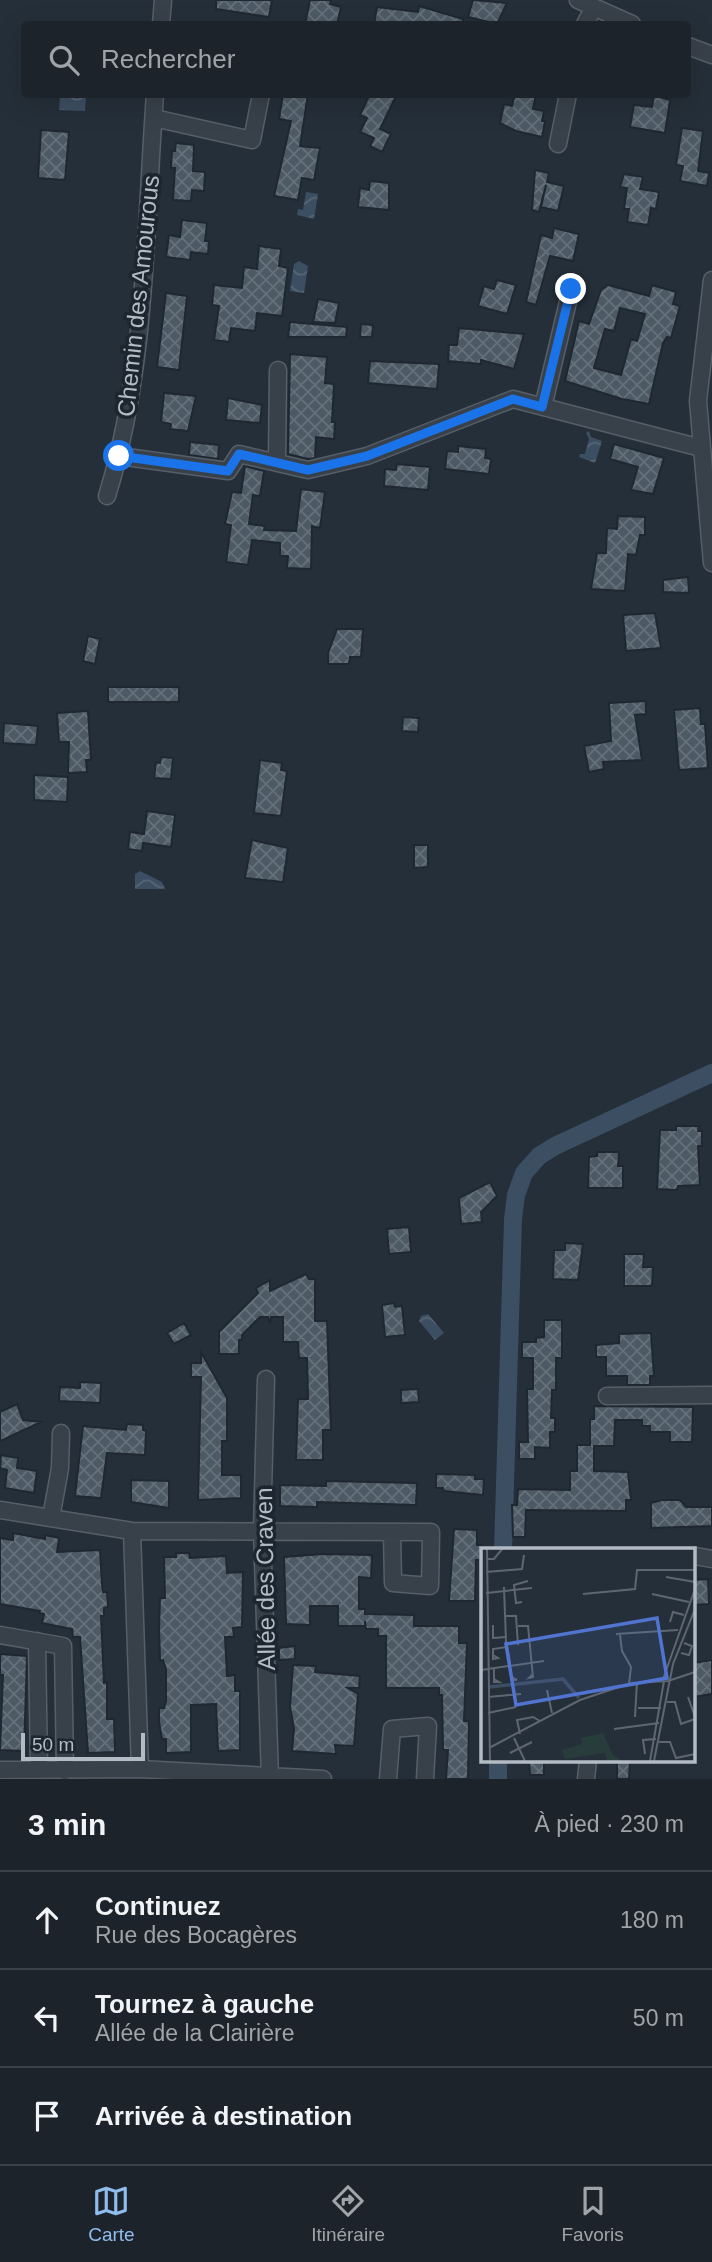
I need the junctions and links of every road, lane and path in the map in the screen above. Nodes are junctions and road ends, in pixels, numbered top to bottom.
1 (163, 0) edge
2 (578, 0) edge
3 (594, 7) junction
4 (161, 21) edge
5 (587, 21) edge
6 (625, 21) edge
7 (691, 47) edge
8 (712, 55) edge
9 (155, 98) edge
10 (260, 98) edge
11 (567, 98) edge
12 (153, 118) junction
13 (558, 144) dead end
14 (712, 280) edge
15 (571, 289) dead end
16 (707, 356) edge
17 (278, 370) dead end
18 (542, 407) junction
19 (701, 448) junction
20 (119, 456) junction
21 (277, 462) junction
22 (107, 496) dead end
23 (712, 562) edge
24 (266, 1379) dead end
25 (712, 1395) edge
26 (607, 1396) dead end
27 (61, 1433) dead end
28 (0, 1510) edge
29 (51, 1518) junction
30 (261, 1530) junction
31 (132, 1531) junction
32 (392, 1532) dead end
33 (695, 1556) dead end
34 (712, 1559) edge
35 (0, 1635) edge
36 (37, 1641) junction
37 (140, 1769) junction
38 (0, 1770) edge
39 (65, 1770) junction
40 (34, 1773) edge
41 (270, 1778) edge
42 (323, 1779) edge
43 (388, 1779) edge
44 (425, 1779) edge

1 - 4 street
2 - 3 street
3 - 5 street
3 - 6 street
7 - 8 street
9 - 12 street, Chemin des Amourous
10 - 12 street
11 - 13 street
12 - 20 street, Chemin des Amourous
14 - 16 street
15 - 18 street
16 - 19 street
17 - 21 street
18 - 19 street
18 - 21 street
19 - 23 street
20 - 21 street
20 - 22 street, Chemin des Amourous
24 - 30 street, Allée des Craven
25 - 26 street
27 - 29 street
28 - 29 street
29 - 31 street
30 - 31 street
30 - 32 street
30 - 41 street, Allée des Craven
31 - 37 street
33 - 34 street
35 - 36 street
36 - 39 street
36 - 40 street
37 - 39 street
37 - 41 street
38 - 40 street
39 - 40 street
41 - 42 street
43 - 44 street

